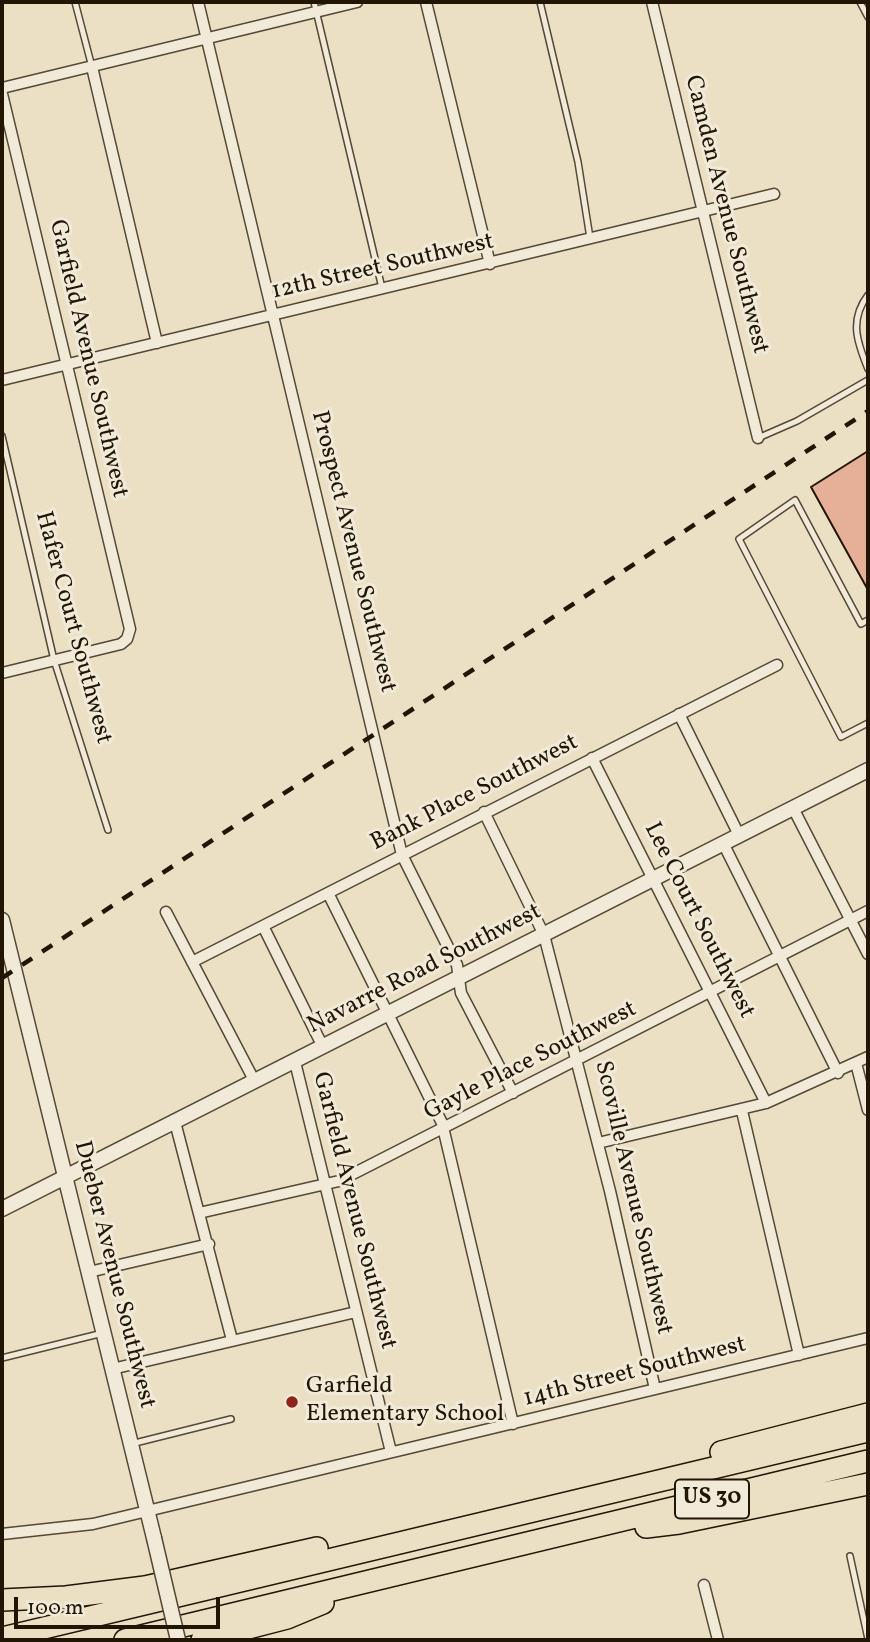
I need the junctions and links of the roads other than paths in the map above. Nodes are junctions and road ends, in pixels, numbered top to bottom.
1 (75, 2) edge
2 (198, 2) edge
3 (357, 2) edge
4 (426, 2) edge
5 (540, 2) edge
6 (652, 2) edge
7 (860, 2) edge
8 (316, 7) edge
9 (868, 17) edge
10 (207, 39) junction
11 (92, 67) junction
12 (2, 91) edge
13 (774, 194) dead end
14 (703, 212) junction
15 (590, 240) junction
16 (490, 264) junction
17 (383, 289) junction
18 (868, 295) edge
19 (272, 316) junction
20 (157, 343) junction
21 (66, 365) junction
22 (868, 369) edge
23 (2, 380) edge
24 (868, 380) edge
25 (2, 436) edge
26 (758, 438) joint
27 (868, 620) edge
28 (54, 660) junction
29 (777, 665) dead end
30 (2, 673) edge
31 (679, 714) junction
32 (868, 723) edge
33 (592, 758) junction
34 (867, 774) edge
35 (793, 808) junction
36 (484, 812) junction
37 (108, 830) dead end
38 (739, 835) junction
39 (723, 843) junction
40 (402, 855) junction
41 (653, 879) junction
42 (328, 893) junction
43 (868, 911) edge
44 (166, 912) dead end
45 (2, 920) edge
46 (852, 920) junction
47 (263, 926) junction
48 (544, 934) junction
49 (4, 936) edge
50 (868, 954) edge
51 (781, 957) junction
52 (192, 962) junction
53 (459, 978) junction
54 (710, 994) junction
55 (390, 1014) junction
56 (323, 1047) junction
57 (868, 1057) edge
58 (578, 1060) junction
59 (295, 1062) junction
60 (856, 1063) junction
61 (838, 1073) junction
62 (255, 1082) junction
63 (513, 1093) junction
64 (766, 1103) junction
65 (868, 1110) edge
66 (742, 1111) junction
67 (176, 1122) junction
68 (443, 1130) junction
69 (598, 1143) junction
70 (66, 1177) junction
71 (325, 1184) junction
72 (2, 1209) edge
73 (198, 1213) junction
74 (209, 1244) junction
75 (89, 1272) junction
76 (356, 1312) junction
77 (103, 1333) junction
78 (868, 1338) edge
79 (232, 1340) junction
80 (799, 1355) junction
81 (2, 1358) edge
82 (112, 1369) junction
83 (655, 1389) junction
84 (868, 1414) edge
85 (232, 1419) dead end
86 (513, 1424) junction
87 (868, 1431) edge
88 (131, 1444) junction
89 (391, 1452) junction
90 (868, 1461) edge
91 (868, 1484) edge
92 (562, 1502) junction
93 (147, 1509) junction
94 (2, 1534) edge
95 (557, 1537) junction
96 (372, 1548) junction
97 (850, 1556) dead end
98 (380, 1580) junction
99 (704, 1585) dead end
100 (2, 1600) edge
101 (2, 1638) edge
102 (868, 1639) edge
103 (125, 1640) edge
104 (178, 1640) edge
105 (202, 1640) edge
106 (718, 1640) edge

1 - 11 lane
2 - 10 street, Prospect Avenue Southwest
3 - 8 street
4 - 16 street
5 - 15 lane
6 - 14 street, Camden Avenue Southwest
7 - 9 lane
8 - 10 street
8 - 17 lane
10 - 11 street
10 - 19 street, Prospect Avenue Southwest
11 - 12 street
11 - 20 street
12 - 21 street, Garfield Avenue Southwest
13 - 14 street, 12th Street Southwest
14 - 15 street, 12th Street Southwest
14 - 26 street, Camden Avenue Southwest
15 - 16 street, 12th Street Southwest
16 - 17 street, 12th Street Southwest
17 - 19 street, 12th Street Southwest
18 - 22 lane
19 - 20 street, 12th Street Southwest
19 - 40 street, Prospect Avenue Southwest
20 - 21 street, 12th Street Southwest
21 - 23 street, 12th Street Southwest
21 - 28 street, Garfield Avenue Southwest
24 - 26 lane
25 - 28 lane, Hafer Court Southwest
27 - 32 lane
28 - 30 street
28 - 37 lane, Hafer Court Southwest
29 - 31 street, Bank Place Southwest
31 - 33 street, Bank Place Southwest
31 - 38 street
33 - 36 street, Bank Place Southwest
33 - 41 street, Lee Court Southwest
34 - 35 street, Navarre Road Southwest
35 - 38 street, Navarre Road Southwest
35 - 46 street
36 - 40 street, Bank Place Southwest
36 - 48 street, Scoville Avenue Southwest
38 - 39 street, Navarre Road Southwest
39 - 41 street, Navarre Road Southwest
39 - 51 street
40 - 42 street, Bank Place Southwest
40 - 53 street, Prospect Avenue Southwest
41 - 48 street, Navarre Road Southwest
41 - 54 street, Lee Court Southwest
42 - 47 street, Bank Place Southwest
42 - 55 street
43 - 46 street, Gayle Place Southwest
44 - 52 street
45 - 49 street, Dueber Avenue Southwest
46 - 50 street
46 - 51 street, Gayle Place Southwest
47 - 52 street, Bank Place Southwest
47 - 56 street
48 - 53 street, Navarre Road Southwest
48 - 58 street, Scoville Avenue Southwest
49 - 70 street, Dueber Avenue Southwest
51 - 54 street, Gayle Place Southwest
51 - 61 street
52 - 62 street
53 - 55 street, Navarre Road Southwest
53 - 63 street, Prospect Avenue Southwest
54 - 58 street, Gayle Place Southwest
54 - 64 street, Lee Court Southwest
55 - 56 street, Navarre Road Southwest
55 - 68 street
56 - 59 street, Navarre Road Southwest
57 - 60 street
58 - 63 street, Gayle Place Southwest
58 - 69 street, Scoville Avenue Southwest
59 - 62 street, Navarre Road Southwest
59 - 71 street, Garfield Avenue Southwest
60 - 61 street
60 - 65 street
61 - 64 street
62 - 67 street, Navarre Road Southwest
63 - 68 street, Gayle Place Southwest
64 - 66 street
66 - 69 street
66 - 80 street
67 - 70 street, Navarre Road Southwest
67 - 73 street
68 - 71 street, Gayle Place Southwest
68 - 86 street
69 - 83 street, Scoville Avenue Southwest
70 - 72 street, Navarre Road Southwest
70 - 75 street, Dueber Avenue Southwest
71 - 73 street, Gayle Place Southwest
71 - 76 street, Garfield Avenue Southwest
73 - 74 street
74 - 75 street
74 - 79 street
75 - 77 street, Dueber Avenue Southwest
76 - 79 street
76 - 89 street, Garfield Avenue Southwest
77 - 81 lane
77 - 82 street, Dueber Avenue Southwest
78 - 80 street, 14th Street Southwest
79 - 82 street
80 - 83 street, 14th Street Southwest
82 - 88 street, Dueber Avenue Southwest
83 - 86 street, 14th Street Southwest
84 - 92 highway
85 - 88 lane
86 - 89 street, 14th Street Southwest
87 - 92 highway, US 30
88 - 93 street, Dueber Avenue Southwest
89 - 93 street, 14th Street Southwest
90 - 95 highway, US 30
91 - 95 highway
92 - 96 highway, US 30
93 - 94 street, 14th Street Southwest
93 - 104 street, Dueber Avenue Southwest, bridge
95 - 98 highway, US 30
96 - 100 highway
96 - 101 highway, US 30
97 - 102 lane
98 - 103 highway, US 30
98 - 105 highway
99 - 106 street

